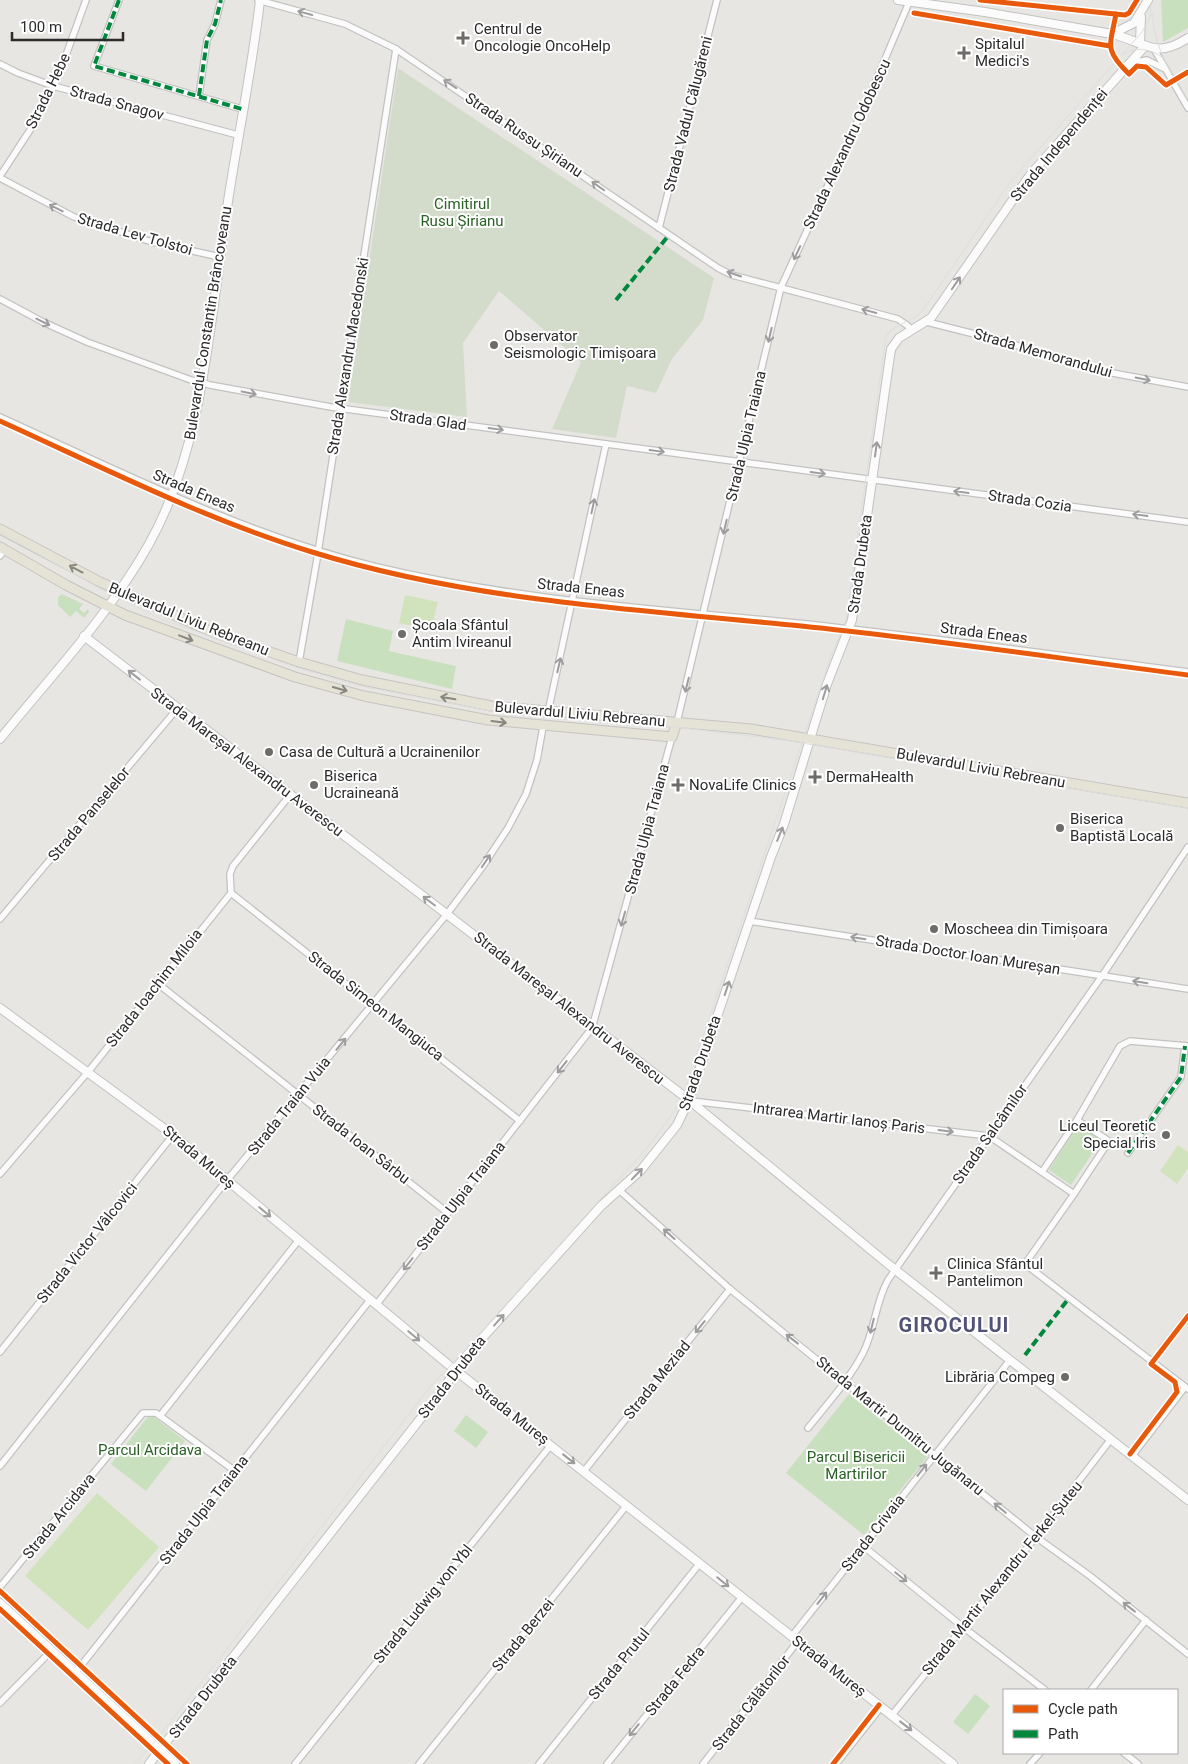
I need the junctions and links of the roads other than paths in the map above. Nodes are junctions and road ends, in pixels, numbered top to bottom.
1 (86, 0) edge
2 (119, 0) edge
3 (221, 0) edge
4 (259, 0) edge
5 (717, 0) edge
6 (898, 0) edge
7 (910, 0) edge
8 (1148, 0) edge
9 (1141, 14) junction
10 (1112, 34) junction
11 (1188, 38) edge
12 (1142, 44) junction
13 (396, 49) junction
14 (1154, 49) junction
15 (1130, 63) junction
16 (0, 64) edge
17 (1166, 70) junction
18 (53, 86) junction
19 (199, 96) junction
20 (1188, 108) edge
21 (242, 109) junction
22 (238, 135) junction
23 (0, 177) edge
24 (659, 228) junction
25 (220, 257) junction
26 (781, 287) junction
27 (0, 299) edge
28 (927, 322) junction
29 (910, 332) junction
30 (201, 383) junction
31 (1188, 387) edge
32 (339, 408) junction
33 (0, 417) edge
34 (606, 444) junction
35 (740, 462) junction
36 (872, 480) junction
37 (172, 495) junction
38 (1188, 522) edge
39 (0, 529) edge
40 (2, 551) edge
41 (318, 551) junction
42 (119, 591) junction
43 (573, 600) junction
44 (108, 607) junction
45 (704, 614) junction
46 (848, 629) junction
47 (84, 636) junction
48 (299, 662) junction
49 (1188, 672) edge
50 (177, 709) junction
51 (548, 712) junction
52 (677, 722) junction
53 (543, 727) junction
54 (672, 737) junction
55 (811, 739) junction
56 (0, 740) edge
57 (290, 795) junction
58 (1188, 803) edge
59 (1188, 846) edge
60 (230, 892) junction
61 (447, 914) junction
62 (0, 919) edge
63 (749, 921) junction
64 (1102, 976) junction
65 (157, 983) junction
66 (1188, 989) edge
67 (374, 1004) junction
68 (0, 1008) edge
69 (592, 1028) junction
70 (1187, 1046) edge
71 (88, 1072) junction
72 (299, 1095) junction
73 (689, 1100) junction
74 (1077, 1120) junction
75 (520, 1121) junction
76 (173, 1134) junction
77 (988, 1136) junction
78 (1128, 1153) dead end
79 (1042, 1172) junction
80 (0, 1174) edge
81 (228, 1181) junction
82 (619, 1190) junction
83 (1074, 1194) junction
84 (448, 1213) junction
85 (298, 1240) junction
86 (895, 1269) junction
87 (730, 1289) junction
88 (373, 1303) junction
89 (1188, 1316) edge
90 (1162, 1349) dead end
91 (0, 1352) edge
92 (1010, 1360) junction
93 (455, 1370) junction
94 (845, 1381) junction
95 (1187, 1388) edge
96 (160, 1416) junction
97 (808, 1428) dead end
98 (1111, 1439) junction
99 (551, 1445) junction
100 (934, 1454) junction
101 (1132, 1456) junction
102 (0, 1466) edge
103 (235, 1471) junction
104 (584, 1471) junction
105 (1188, 1500) edge
106 (628, 1505) junction
107 (1036, 1537) junction
108 (863, 1546) junction
109 (700, 1563) junction
110 (0, 1587) edge
111 (742, 1597) junction
112 (0, 1603) edge
113 (1146, 1620) junction
114 (963, 1627) junction
115 (795, 1638) junction
116 (52, 1650) junction
117 (1188, 1654) edge
118 (76, 1672) junction
119 (1044, 1689) edge
120 (1092, 1689) edge
121 (0, 1703) edge
122 (881, 1707) junction
123 (892, 1715) junction
124 (161, 1751) junction
125 (1039, 1754) edge
126 (1125, 1754) edge
127 (149, 1764) edge
128 (175, 1764) edge
129 (295, 1764) edge
130 (419, 1764) edge
131 (538, 1764) edge
132 (607, 1764) edge
133 (703, 1764) edge
134 (836, 1764) edge
135 (953, 1764) edge
136 (1030, 1764) edge
137 (1138, 1764) edge

1 - 18 street, Strada Hebe
2 - 19 street
3 - 19 street
13 -> 4 street, Strada Russu Șirianu
4 - 21 street, Bulevardul Constantin Brâncoveanu
5 - 24 street, Strada Vadul Călugăreni
6 - 7 street
7 - 10 street
7 -> 26 street, Strada Alexandru Odobescu
8 - 9 street
9 - 10 street
9 - 12 street
10 - 12 street
11 - 14 street
12 - 14 street
12 - 15 street, Strada Independenței
24 -> 13 street, Strada Russu Șirianu
13 - 32 street, Strada Alexandru Macedonski
14 - 17 street
15 - 17 street
28 -> 15 street, Strada Independenței
16 - 18 street, Strada Snagov
17 - 20 street
18 - 22 street, Strada Snagov
18 - 23 street, Strada Hebe
19 - 21 street
21 - 22 street, Bulevardul Constantin Brâncoveanu
22 - 25 street, Bulevardul Constantin Brâncoveanu
25 -> 23 street, Strada Lev Tolstoi
26 -> 24 street, Strada Russu Șirianu
25 - 30 street, Bulevardul Constantin Brâncoveanu
29 -> 26 street
26 -> 35 street, Strada Ulpia Traiana
27 -> 30 street, Strada Glad
28 - 29 street, Strada Drubeta
28 -> 31 street, Strada Memorandului
36 -> 29 street, Strada Drubeta
30 -> 32 street, Strada Glad
30 - 37 street, Bulevardul Constantin Brâncoveanu
32 -> 34 street, Strada Glad
32 - 41 street, Strada Alexandru Macedonski
33 - 37 street, Strada Eneas
34 -> 35 street, Strada Glad
43 -> 34 street
35 -> 36 street, Strada Glad
35 -> 45 street, Strada Ulpia Traiana
38 -> 36 street, Strada Cozia
36 - 46 street, Strada Drubeta
37 - 41 street, Strada Eneas
37 - 42 street, Bulevardul Constantin Brâncoveanu
42 -> 39 main road, Bulevardul Liviu Rebreanu
40 - 44 main road, Bulevardul Liviu Rebreanu
41 - 43 street, Strada Eneas
41 - 48 street, Strada Alexandru Macedonski
42 - 44 street, Bulevardul Constantin Brâncoveanu
42 - 48 main road, Bulevardul Liviu Rebreanu
43 - 45 street, Strada Eneas
51 -> 43 street
44 - 47 street, Bulevardul Constantin Brâncoveanu
44 -> 53 main road, Bulevardul Liviu Rebreanu
45 - 46 street, Strada Eneas
45 -> 52 street, Strada Ulpia Traiana
46 - 49 street, Strada Eneas
55 -> 46 street, Strada Drubeta
50 -> 47 street, Strada Mareșal Alexandru Averescu
47 - 56 street, Bulevardul Constantin Brâncoveanu
51 -> 48 main road, Bulevardul Liviu Rebreanu
50 - 57 street, Strada Mareșal Alexandru Averescu
50 - 62 street, Strada Panselelor
51 - 52 main road, Bulevardul Liviu Rebreanu
52 - 54 main road, Strada Ulpia Traiana
52 - 55 main road, Bulevardul Liviu Rebreanu
53 - 54 main road, Bulevardul Liviu Rebreanu
61 -> 53 street, Strada Traian Vuia
54 -> 69 street, Strada Ulpia Traiana
55 - 58 main road, Bulevardul Liviu Rebreanu
63 -> 55 street, Strada Drubeta
57 - 60 street
61 -> 57 street, Strada Mareșal Alexandru Averescu
59 - 64 street, Strada Salcâmilor
60 - 65 street, Strada Ioachim Miloia
60 - 67 street, Strada Simeon Mangiuca
61 - 67 street, Strada Traian Vuia
61 - 69 street, Strada Mareșal Alexandru Averescu
64 -> 63 street, Strada Doctor Ioan Mureșan
73 -> 63 street, Strada Drubeta
66 -> 64 street, Strada Doctor Ioan Mureșan
64 - 77 street, Strada Salcâmilor
65 - 71 street, Strada Ioachim Miloia
65 - 72 street, Strada Ioan Sârbu
72 -> 67 street, Strada Traian Vuia
67 - 75 street, Strada Simeon Mangiuca
68 - 71 street, Strada Mureș
69 - 73 street, Strada Mareșal Alexandru Averescu
69 -> 75 street, Strada Ulpia Traiana
70 - 74 street
70 - 78 street
71 - 76 street, Strada Mureș
71 - 80 street, Strada Ioachim Miloia
72 - 81 street, Strada Traian Vuia
72 - 84 street, Strada Ioan Sârbu
73 -> 77 street, Intrarea Martir Ianoș Paris
82 -> 73 street, Strada Drubeta
73 - 86 street, Strada Mareșal Alexandru Averescu
74 - 79 street
74 - 83 street
75 - 84 street, Strada Ulpia Traiana
76 - 81 street, Strada Mureș
76 - 91 street, Strada Victor Vâlcovici
77 - 79 street
77 - 86 street, Strada Salcâmilor
79 - 83 street
81 -> 85 street, Strada Mureș
81 - 102 street, Strada Traian Vuia
87 -> 82 street, Strada Martir Dumitru Jugănaru
93 -> 82 street, Strada Drubeta
83 - 95 street
84 -> 88 street, Strada Ulpia Traiana
85 - 88 street, Strada Mureș
85 - 96 street
86 - 92 street, Strada Mareșal Alexandru Averescu
86 -> 94 street, Strada Salcâmilor
94 -> 87 street, Strada Martir Dumitru Jugănaru
87 -> 104 street, Strada Meziad
88 -> 93 street, Strada Mureș
88 - 103 street, Strada Ulpia Traiana
89 - 90 street
92 - 98 street, Strada Mareșal Alexandru Averescu
92 - 100 street, Strada Crivaia
93 - 99 street, Strada Mureș
93 - 124 street, Strada Drubeta
94 - 97 street, Strada Salcâmilor
94 - 100 street, Strada Martir Dumitru Jugănaru
95 - 101 street
96 - 103 street
96 - 110 street, Strada Arcidava
98 - 101 street, Strada Mareșal Alexandru Averescu
98 - 107 street, Strada Martir Alexandru Ferkel-Șuteu
99 -> 104 street, Strada Mureș
99 - 129 street, Strada Ludwig von Ybl
107 -> 100 street, Strada Martir Dumitru Jugănaru
108 -> 100 street, Strada Crivaia
101 - 105 street, Strada Mareșal Alexandru Averescu
103 - 118 street, Strada Ulpia Traiana
104 - 106 street, Strada Mureș
106 - 109 street, Strada Mureș
106 - 130 street, Strada Berzei
113 -> 107 street, Strada Martir Dumitru Jugănaru
107 - 114 street, Strada Martir Alexandru Ferkel-Șuteu
108 -> 114 street
115 -> 108 street, Strada Crivaia
109 -> 111 street, Strada Mureș
109 - 131 street, Strada Prutul
111 - 115 street, Strada Mureș
111 -> 132 street, Strada Fedra
112 - 116 street
113 - 117 street, Strada Martir Dumitru Jugănaru
113 - 120 street
114 - 119 street
114 - 123 street, Strada Martir Alexandru Ferkel-Șuteu
115 - 122 street, Strada Mureș
115 - 133 street, Strada Călătorilor
116 - 118 street
116 - 121 street
118 - 124 street
122 - 123 street, Strada Mureș
122 - 134 street
123 -> 135 street, Strada Mureș
124 - 127 street, Strada Drubeta
124 - 128 street
125 - 136 street
126 - 137 street

